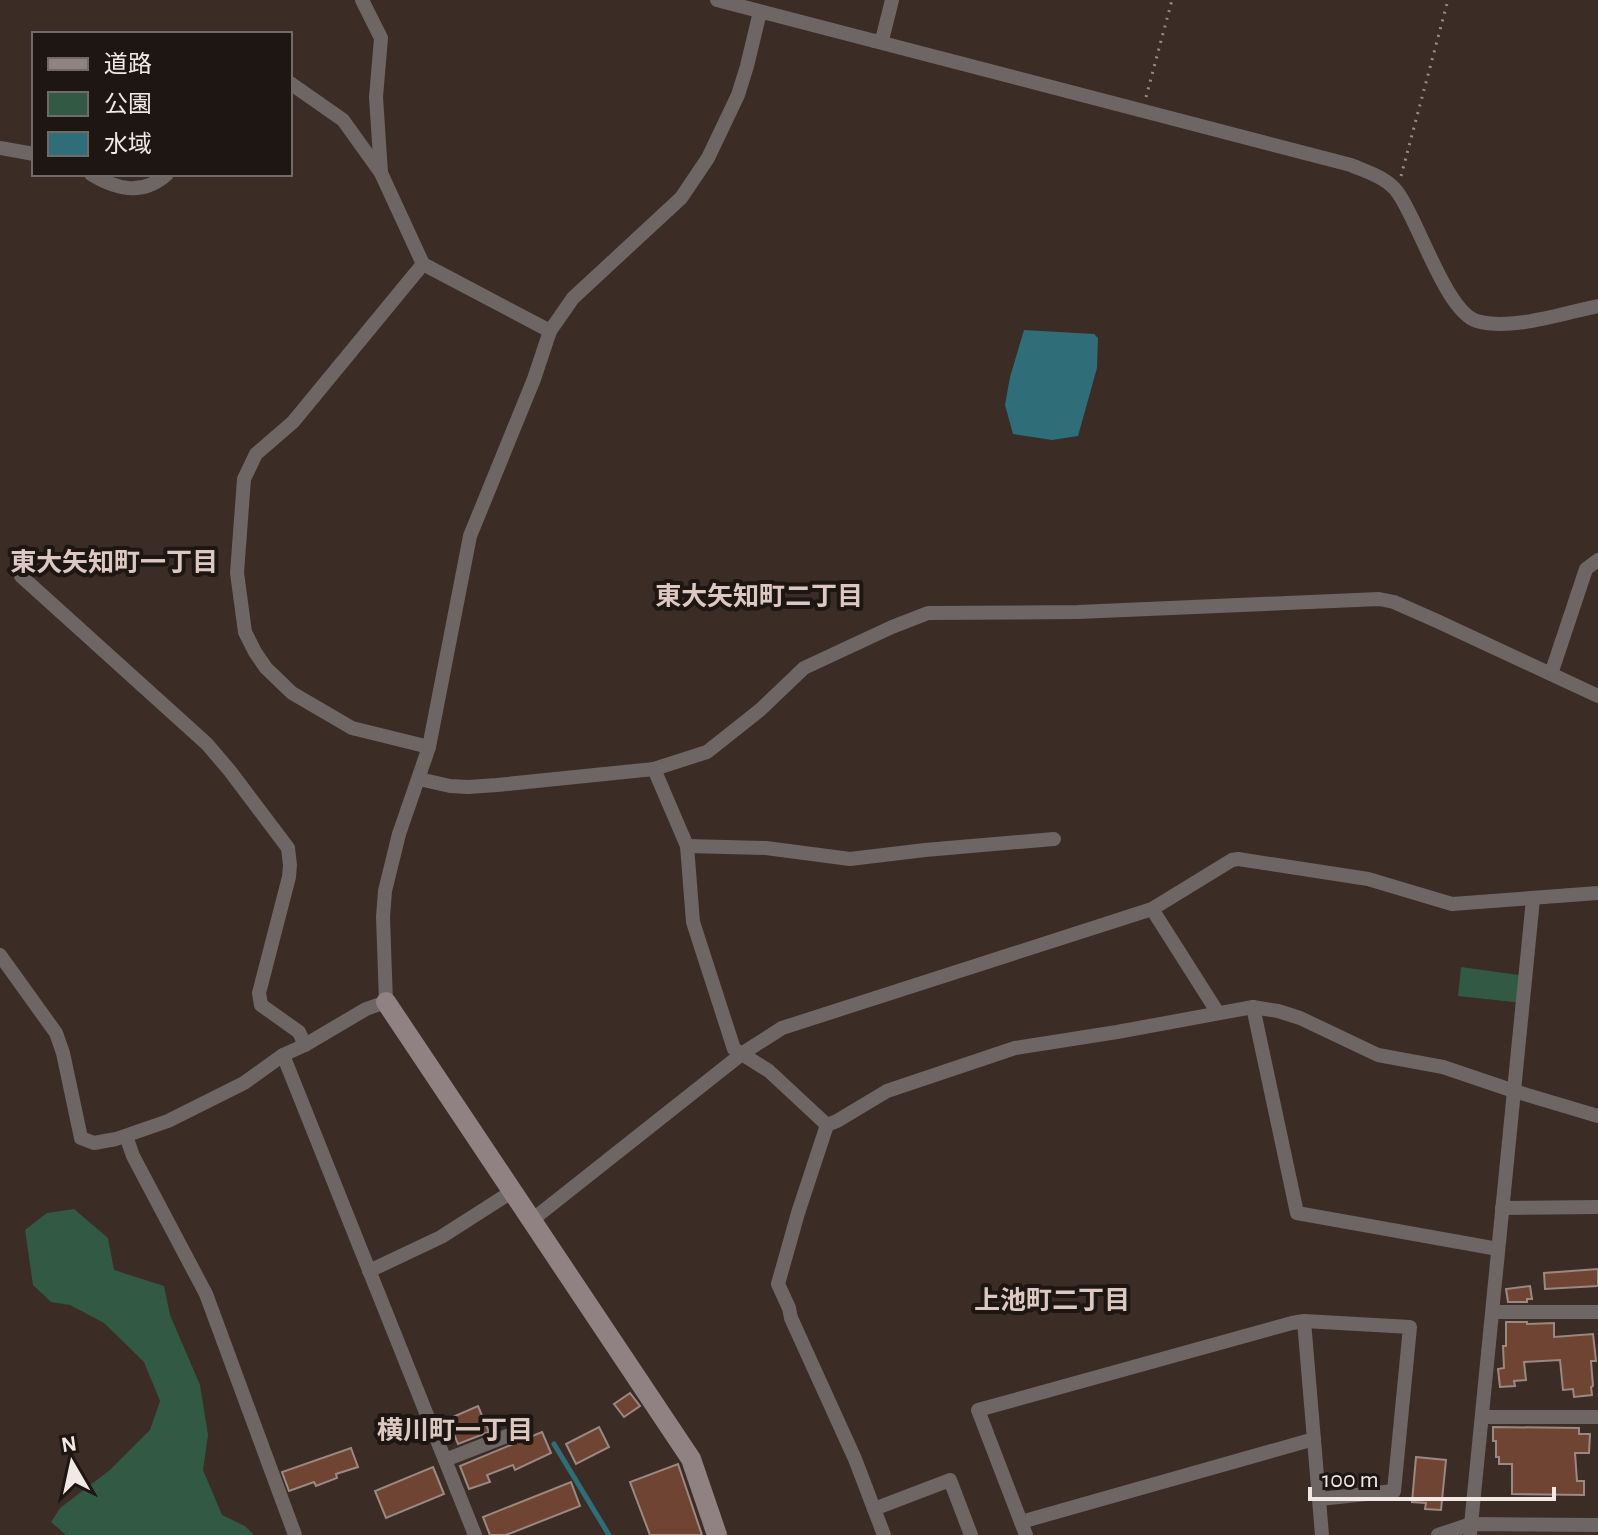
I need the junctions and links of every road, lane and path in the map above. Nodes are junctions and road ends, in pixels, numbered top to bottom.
1 (362, 0) edge
2 (717, 0) edge
3 (892, 0) edge
4 (1172, 0) edge
5 (1448, 0) edge
6 (764, 13) junction
7 (874, 41) junction
8 (292, 84) edge
9 (1141, 112) junction
10 (0, 148) edge
11 (32, 154) edge
12 (381, 173) junction
13 (95, 176) edge
14 (164, 176) edge
15 (1397, 191) junction
16 (423, 264) junction
17 (1598, 306) edge
18 (550, 331) junction
19 (1598, 560) edge
20 (21, 576) dead end
21 (1551, 674) junction
22 (1598, 696) edge
23 (429, 747) junction
24 (654, 769) junction
25 (419, 779) junction
26 (1054, 839) dead end
27 (687, 846) junction
28 (1598, 893) edge
29 (1533, 899) junction
30 (1152, 909) junction
31 (0, 955) edge
32 (386, 1002) junction
33 (1253, 1007) junction
34 (1218, 1013) junction
35 (305, 1045) junction
36 (743, 1053) junction
37 (283, 1055) junction
38 (1514, 1091) junction
39 (1598, 1116) edge
40 (827, 1125) junction
41 (126, 1136) junction
42 (513, 1191) junction
43 (1598, 1207) edge
44 (1502, 1208) junction
45 (532, 1220) junction
46 (1498, 1249) junction
47 (369, 1271) junction
48 (1493, 1312) junction
49 (1598, 1312) edge
50 (1304, 1321) junction
51 (1482, 1417) junction
52 (1598, 1417) edge
53 (525, 1429) dead end
54 (1314, 1439) junction
55 (445, 1460) junction
56 (1320, 1499) junction
57 (874, 1509) junction
58 (1598, 1525) edge
59 (1024, 1528) edge
60 (1471, 1530) edge
61 (295, 1535) edge
62 (475, 1535) edge
63 (717, 1535) edge
64 (884, 1535) edge
65 (971, 1535) edge
66 (1322, 1535) edge
67 (1438, 1535) edge

1 - 12 street
2 - 6 street
3 - 7 street
4 - 9 path
5 - 15 path
6 - 7 street
6 - 18 street
7 - 9 street
8 - 12 street
9 - 15 street
10 - 11 street
12 - 16 street
13 - 14 street
15 - 17 street
16 - 18 street
16 - 23 street
18 - 23 street
19 - 21 street
20 - 35 street
21 - 22 street
21 - 24 street
23 - 25 street
24 - 25 street
24 - 27 street
25 - 32 street
26 - 27 street
27 - 36 street
28 - 29 street
29 - 30 street
29 - 38 street
30 - 34 street
30 - 36 street
31 - 41 street
32 - 35 street
32 - 42 street
33 - 34 street
33 - 38 street
33 - 46 street
34 - 40 street
35 - 37 street
36 - 40 street
36 - 45 street
37 - 41 street
37 - 47 street
38 - 39 street
38 - 44 street
40 - 57 street
41 - 61 street
42 - 45 street
42 - 47 street
43 - 44 street
44 - 46 street
45 - 63 street
46 - 48 street
47 - 55 street
48 - 49 street
48 - 51 street
50 - 54 street
50 - 56 street
50 - 59 street
51 - 52 street
51 - 60 street
53 - 55 street
54 - 56 street
54 - 59 street
55 - 62 street
56 - 66 street
57 - 64 street
57 - 65 street
58 - 60 street
60 - 67 street

